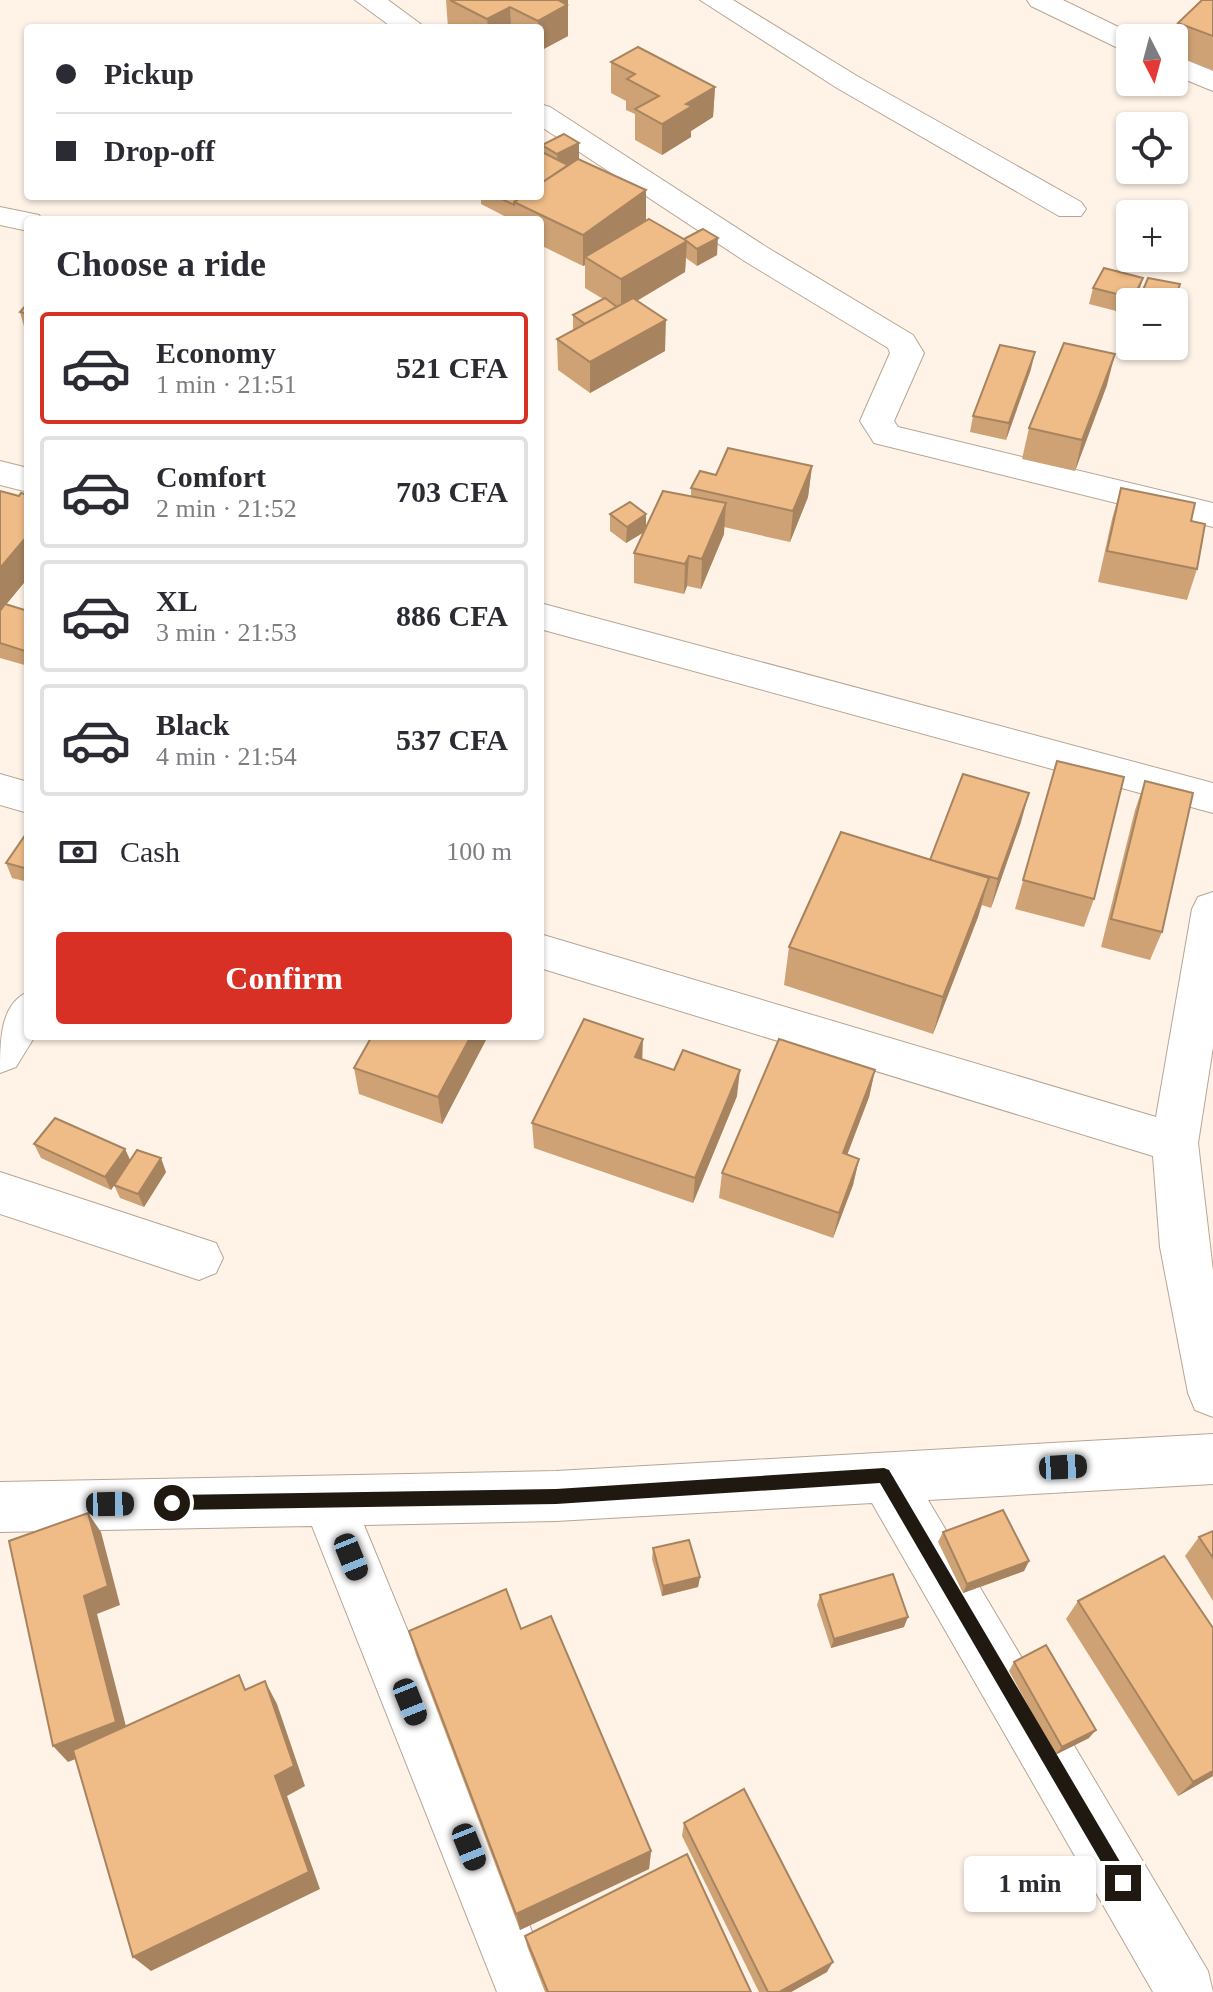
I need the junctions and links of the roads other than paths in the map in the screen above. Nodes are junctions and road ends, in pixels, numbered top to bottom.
1 (369, 0) edge
2 (714, 0) edge
3 (1041, 0) edge
4 (406, 24) edge
5 (1116, 36) edge
6 (1188, 70) edge
7 (1213, 82) edge
8 (544, 116) edge
9 (1070, 209) dead end
10 (0, 216) edge
11 (24, 221) edge
12 (0, 473) edge
13 (24, 479) edge
14 (1213, 515) edge
15 (544, 617) edge
16 (0, 789) edge
17 (24, 797) edge
18 (1213, 798) edge
19 (1213, 909) edge
20 (544, 952) edge
21 (24, 1016) edge
22 (0, 1054) edge
23 (1175, 1143) junction
24 (0, 1193) edge
25 (199, 1258) dead end
26 (1213, 1393) edge
27 (1213, 1459) edge
28 (884, 1475) junction
29 (327, 1499) junction
30 (0, 1507) edge
31 (527, 1992) edge
32 (1187, 1992) edge

1 - 4 street
2 - 9 street
3 - 5 street
6 - 7 street
8 - 14 street
10 - 11 street
12 - 13 street
15 - 18 street
16 - 17 street
19 - 23 street
20 - 23 street
21 - 22 street
23 - 26 street
24 - 25 street
27 - 28 street
28 - 29 street
28 - 32 street
29 - 30 street
29 - 31 street

